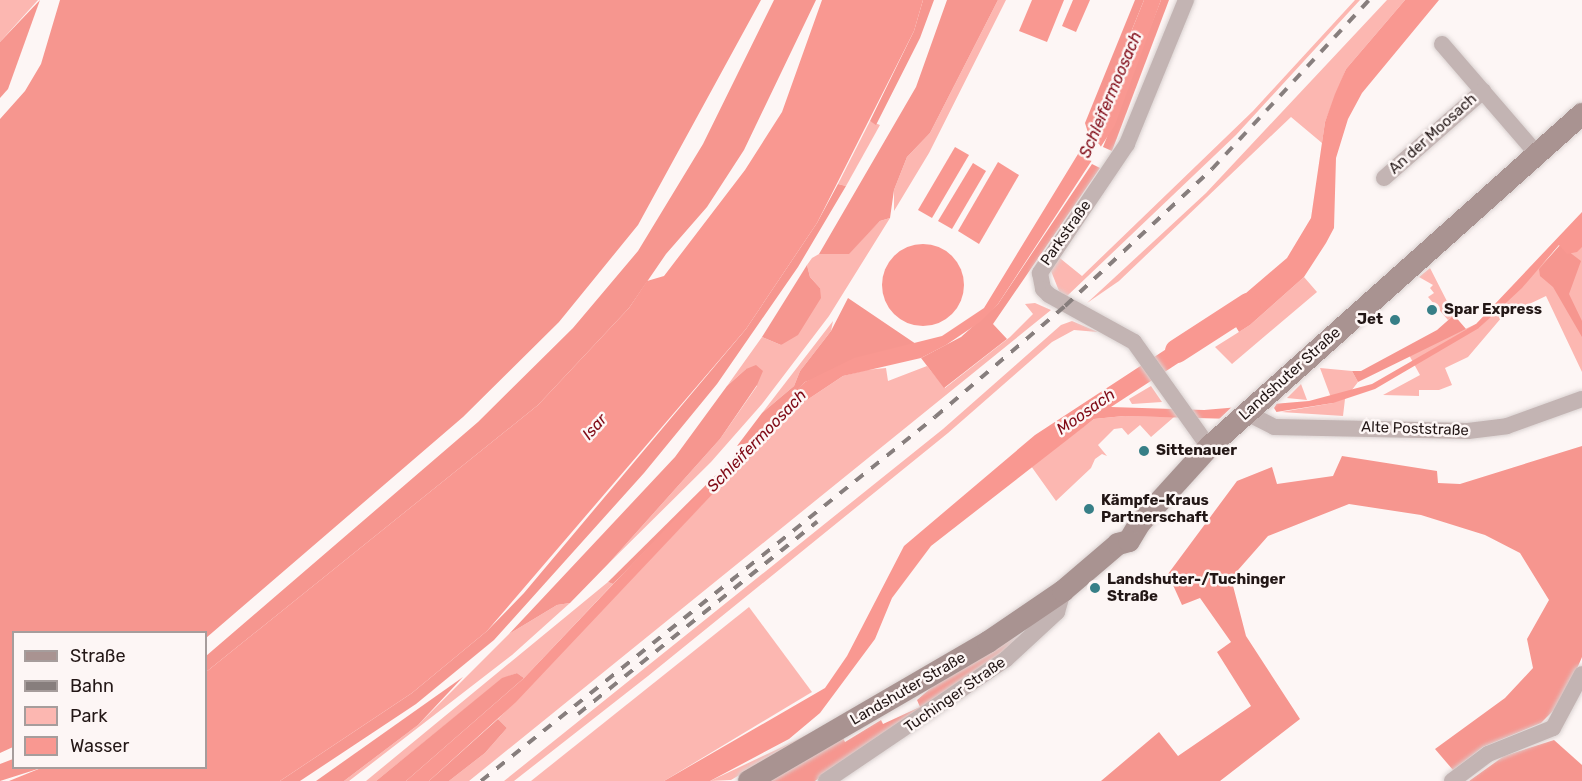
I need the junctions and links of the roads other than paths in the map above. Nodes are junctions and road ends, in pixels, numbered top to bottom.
1 (1186, 0) edge
2 (1442, 44) dead end
3 (1483, 91) junction
4 (1582, 114) edge
5 (1537, 154) junction
6 (1384, 178) dead end
7 (1582, 399) edge
8 (1257, 412) junction
9 (1209, 447) junction
10 (1063, 591) junction
11 (1582, 674) edge
12 (749, 781) edge
13 (826, 781) edge
14 (1452, 781) edge

1 - 9 street, Parkstraße
2 - 3 street, An der Moosach
3 - 5 street, An der Moosach
3 - 6 street, An der Moosach
4 - 5 main road, Landshuter Straße
5 - 8 main road, Landshuter Straße
7 - 8 street, Alte Poststraße
8 - 9 main road, Landshuter Straße
9 - 10 main road, Landshuter Straße
10 - 12 main road, Landshuter Straße
10 - 13 street, Tuchinger Straße
11 - 14 street

